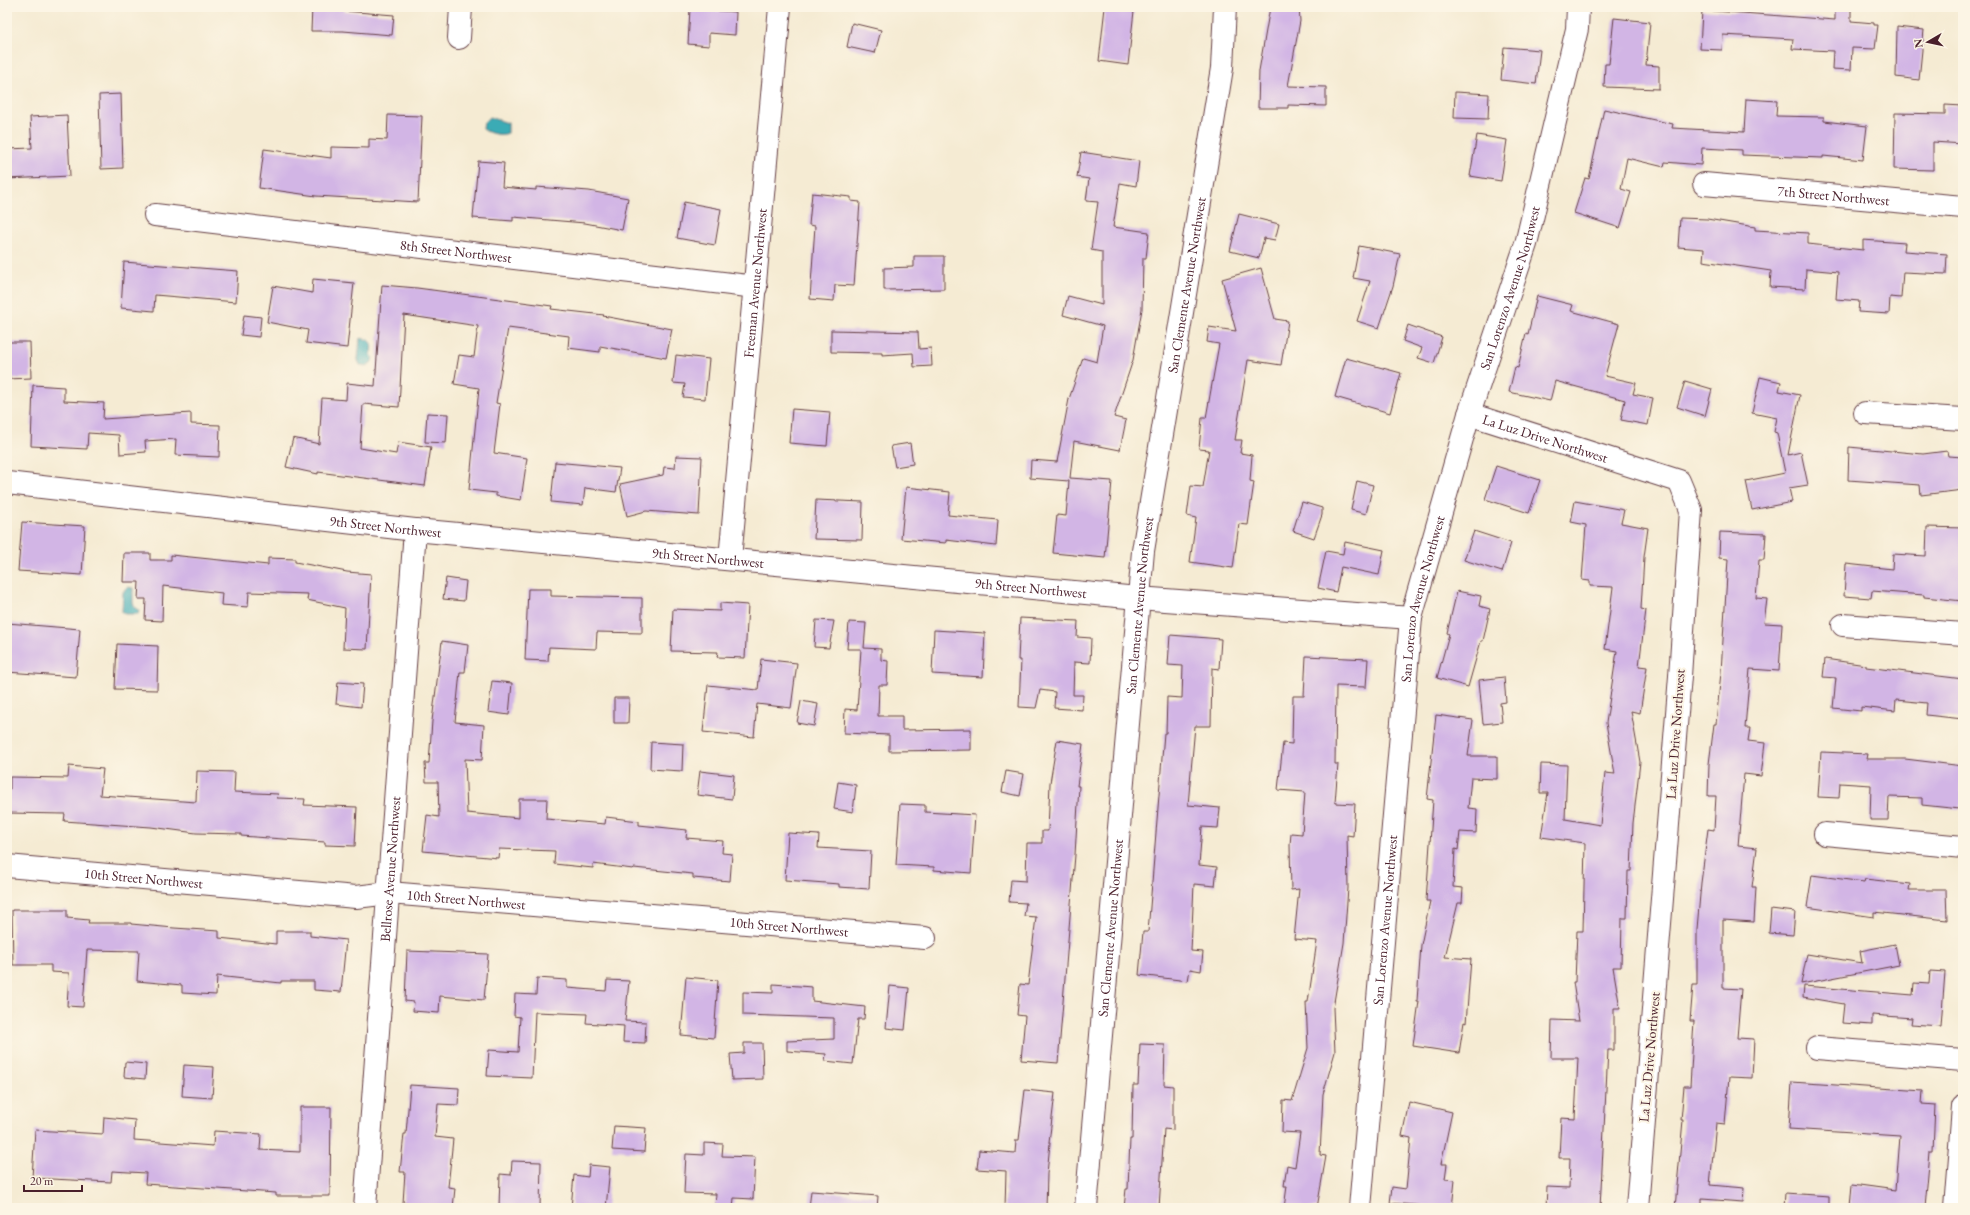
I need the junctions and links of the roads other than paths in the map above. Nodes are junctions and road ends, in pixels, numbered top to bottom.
1 (461, 7) edge
2 (780, 7) edge
3 (1225, 7) edge
4 (1578, 7) edge
5 (459, 38) dead end
6 (1704, 184) dead end
7 (1963, 207) edge
8 (155, 215) dead end
9 (756, 287) junction
10 (1865, 413) dead end
11 (1469, 414) junction
12 (1963, 419) edge
13 (7, 483) edge
14 (415, 530) junction
15 (730, 559) junction
16 (1138, 598) junction
17 (1411, 618) junction
18 (1843, 625) dead end
19 (1963, 634) edge
20 (1825, 834) dead end
21 (1963, 847) edge
22 (7, 866) edge
23 (389, 893) junction
24 (925, 938) dead end
25 (1817, 1048) dead end
26 (1963, 1060) edge
27 (1963, 1107) edge
28 (365, 1208) edge
29 (1086, 1208) edge
30 (1360, 1208) edge
31 (1637, 1208) edge
32 (1955, 1208) edge

1 - 5 street
2 - 9 street, Freeman Avenue Northwest
3 - 16 street, San Clemente Avenue Northwest
4 - 11 street, San Lorenzo Avenue Northwest
6 - 7 street, 7th Street Northwest
8 - 9 street, 8th Street Northwest
9 - 15 street, Freeman Avenue Northwest
10 - 12 street
11 - 17 street, San Lorenzo Avenue Northwest
11 - 31 street, La Luz Drive Northwest
13 - 14 street, 9th Street Northwest
14 - 15 street, 9th Street Northwest
14 - 23 street, Bellrose Avenue Northwest
15 - 16 street, 9th Street Northwest
16 - 17 street, 9th Street Northwest
16 - 29 street, San Clemente Avenue Northwest
17 - 30 street, San Lorenzo Avenue Northwest
18 - 19 street
20 - 21 street
22 - 23 street, 10th Street Northwest
23 - 24 street, 10th Street Northwest
23 - 28 street, Bellrose Avenue Northwest
25 - 26 street
27 - 32 street

